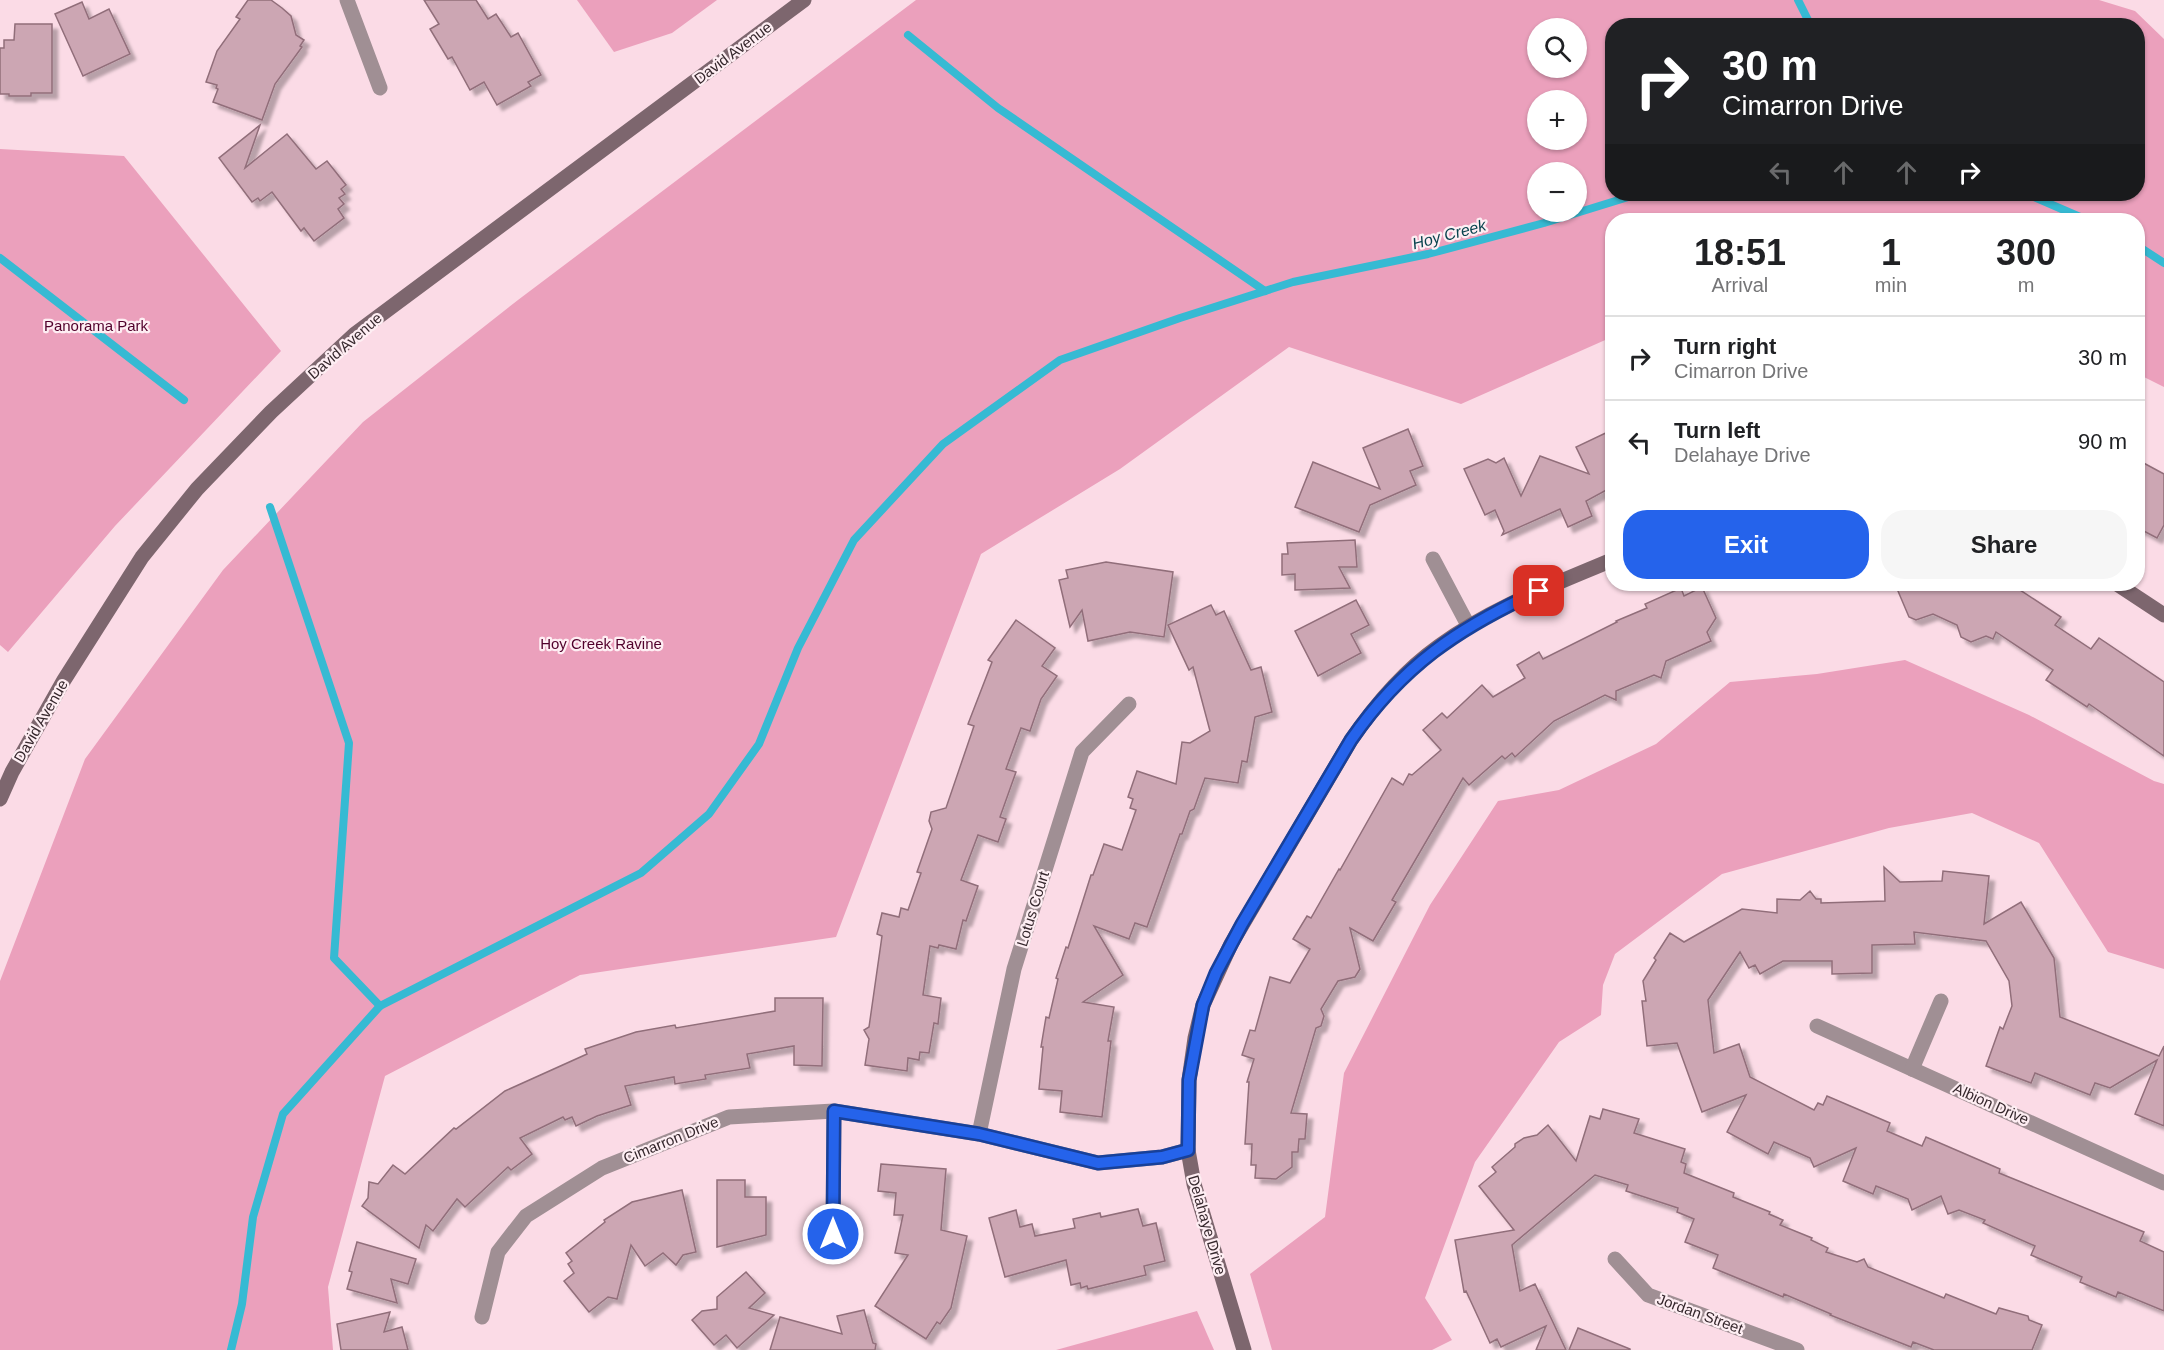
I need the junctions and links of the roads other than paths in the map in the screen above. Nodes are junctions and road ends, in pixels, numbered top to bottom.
1 (347, 0) edge
2 (804, 0) edge
3 (380, 88) dead end
4 (1433, 560) dead end
5 (1605, 563) edge
6 (2127, 591) edge
7 (2164, 615) edge
8 (1469, 627) junction
9 (1129, 704) dead end
10 (0, 799) edge
11 (1941, 1001) dead end
12 (1817, 1026) dead end
13 (1912, 1069) junction
14 (834, 1111) junction
15 (979, 1134) junction
16 (1188, 1150) junction
17 (2164, 1183) edge
18 (833, 1234) dead end
19 (1615, 1259) dead end
20 (482, 1317) dead end
21 (1779, 1347) edge
22 (1244, 1350) edge
23 (1797, 1350) edge

1 - 3 street
2 - 10 main road, David Avenue
4 - 8 street
5 - 8 main road, Delahaye Drive
6 - 7 main road
8 - 16 main road, Delahaye Drive
9 - 15 street, Lotus Court
11 - 13 street
12 - 13 street, Albion Drive
13 - 17 street, Albion Drive
14 - 15 street, Cimarron Drive
14 - 18 street
14 - 20 street, Cimarron Drive
15 - 16 street, Cimarron Drive
16 - 22 main road, Delahaye Drive
19 - 21 street, Jordan Street
21 - 23 street, Jordan Street

